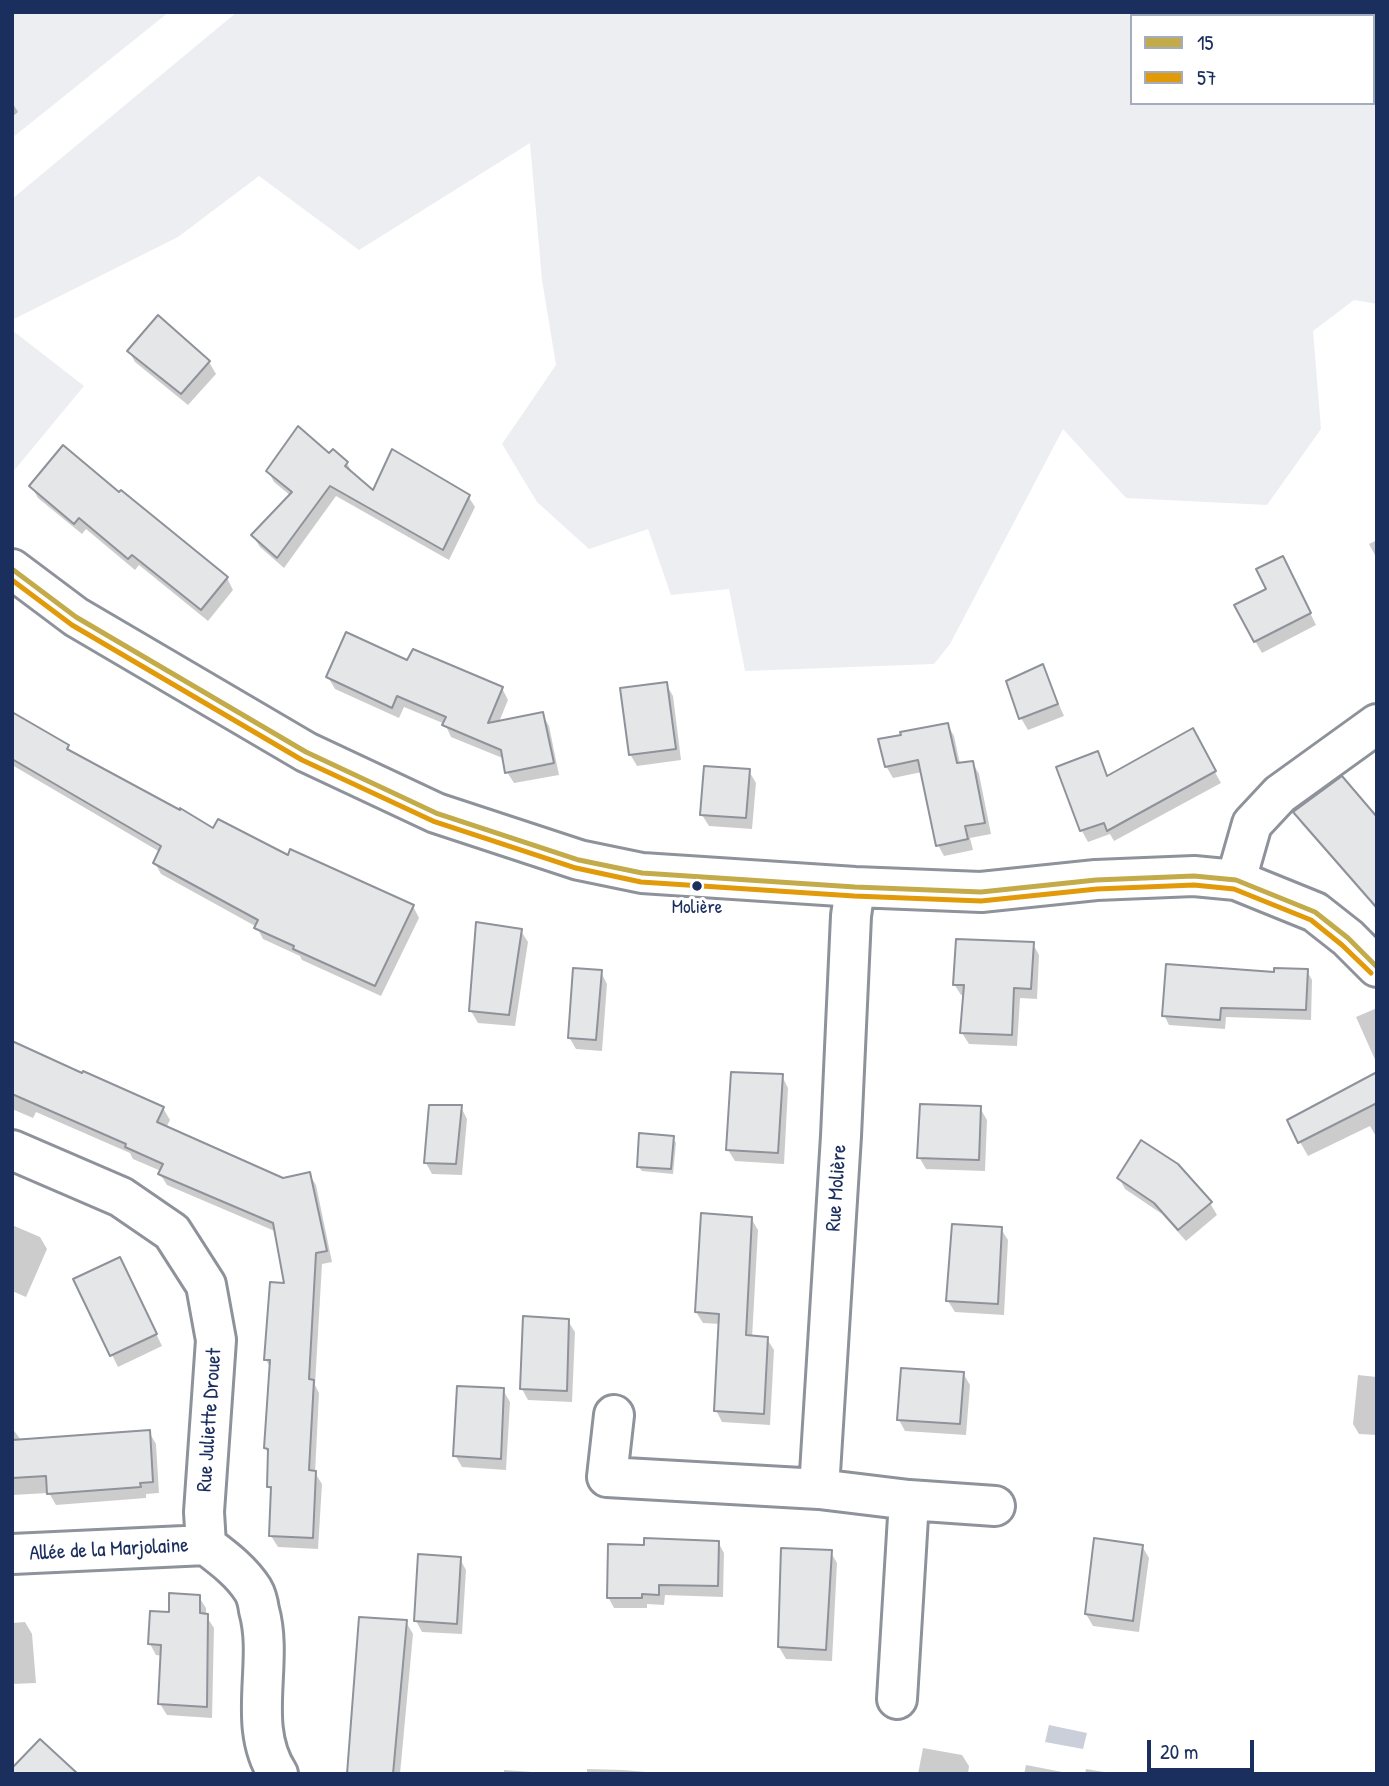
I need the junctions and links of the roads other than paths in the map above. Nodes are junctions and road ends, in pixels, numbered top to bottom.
1 (12, 569) edge
2 (1377, 724) edge
3 (1236, 880) junction
4 (855, 887) junction
5 (1377, 967) edge
6 (12, 1150) edge
7 (614, 1415) dead end
8 (819, 1489) junction
9 (909, 1500) junction
10 (995, 1506) dead end
11 (206, 1545) junction
12 (12, 1554) edge
13 (897, 1699) dead end
14 (278, 1774) edge

1 - 4 street
2 - 3 street
3 - 4 street
3 - 5 street
4 - 8 street, Rue Molière
6 - 11 street, Rue Juliette Drouet
7 - 8 street
8 - 9 street
9 - 10 street
9 - 13 street
11 - 12 street, Allée de la Marjolaine
11 - 14 street

